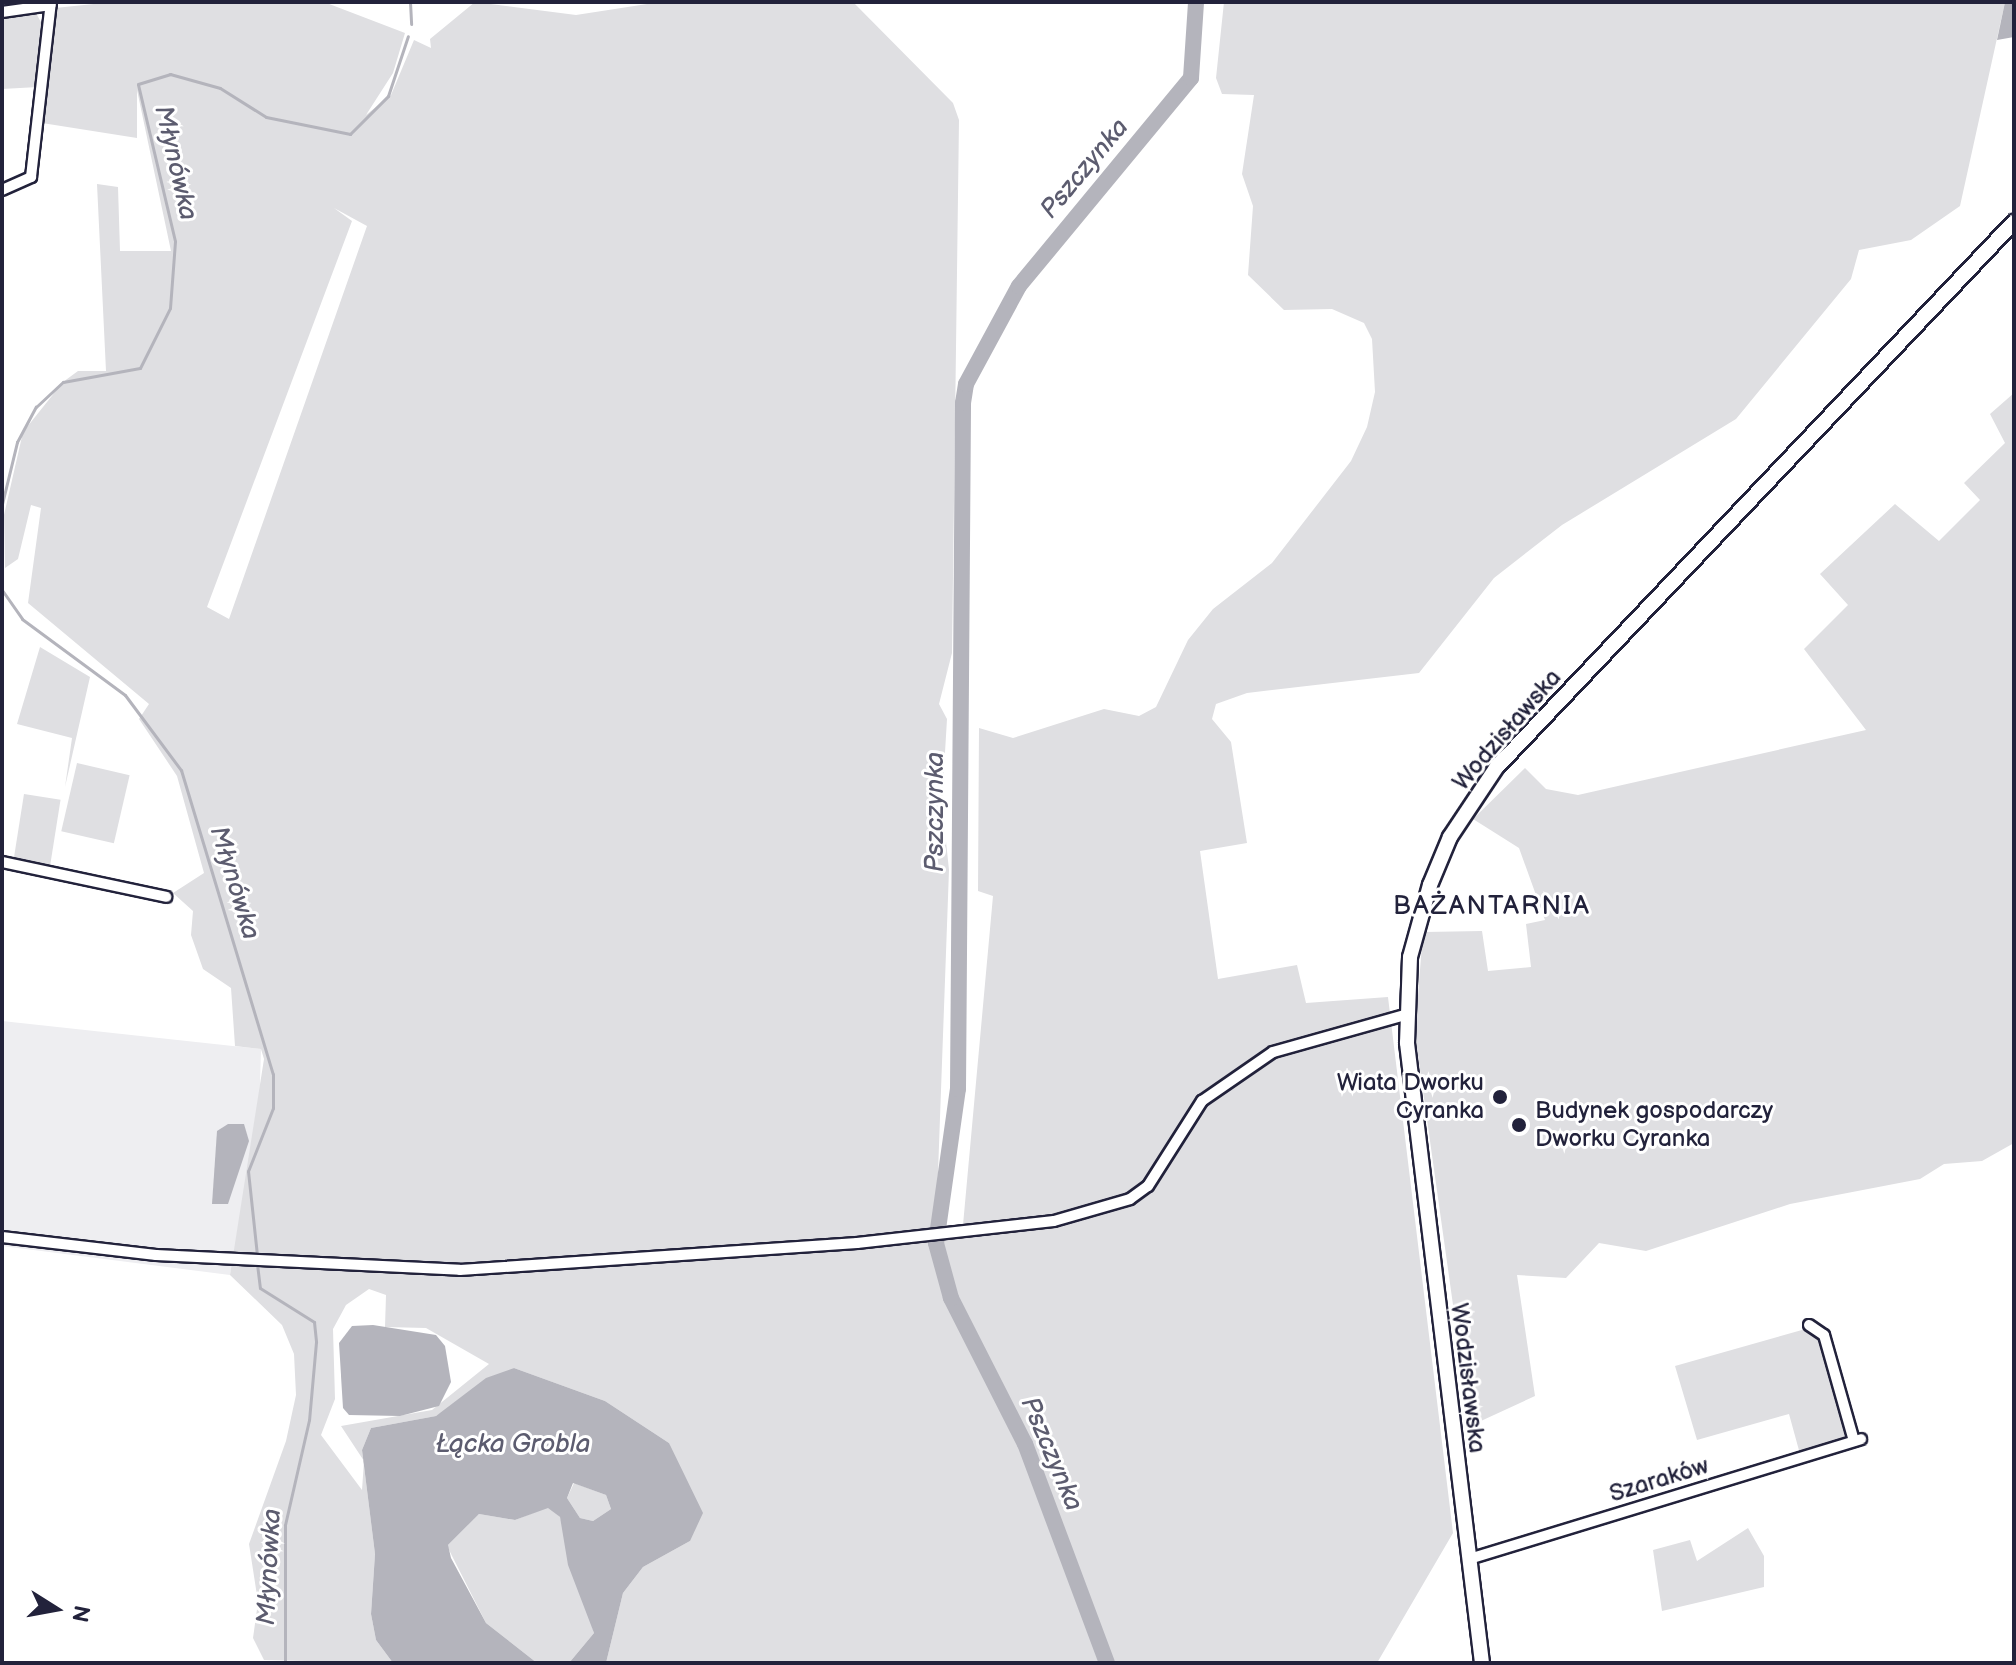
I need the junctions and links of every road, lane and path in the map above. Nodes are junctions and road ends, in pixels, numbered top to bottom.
1 (51, 3) edge
2 (2, 12) edge
3 (2, 190) edge
4 (2014, 222) edge
5 (2, 862) edge
6 (166, 897) dead end
7 (1405, 1015) junction
8 (2, 1237) edge
9 (1809, 1325) dead end
10 (1469, 1559) junction
11 (1482, 1663) edge

1 - 2 street
1 - 3 street
4 - 7 main road, Wodzisławska
5 - 6 street
7 - 8 street
7 - 10 main road, Wodzisławska
9 - 10 street, Szaraków
10 - 11 main road, Wodzisławska

